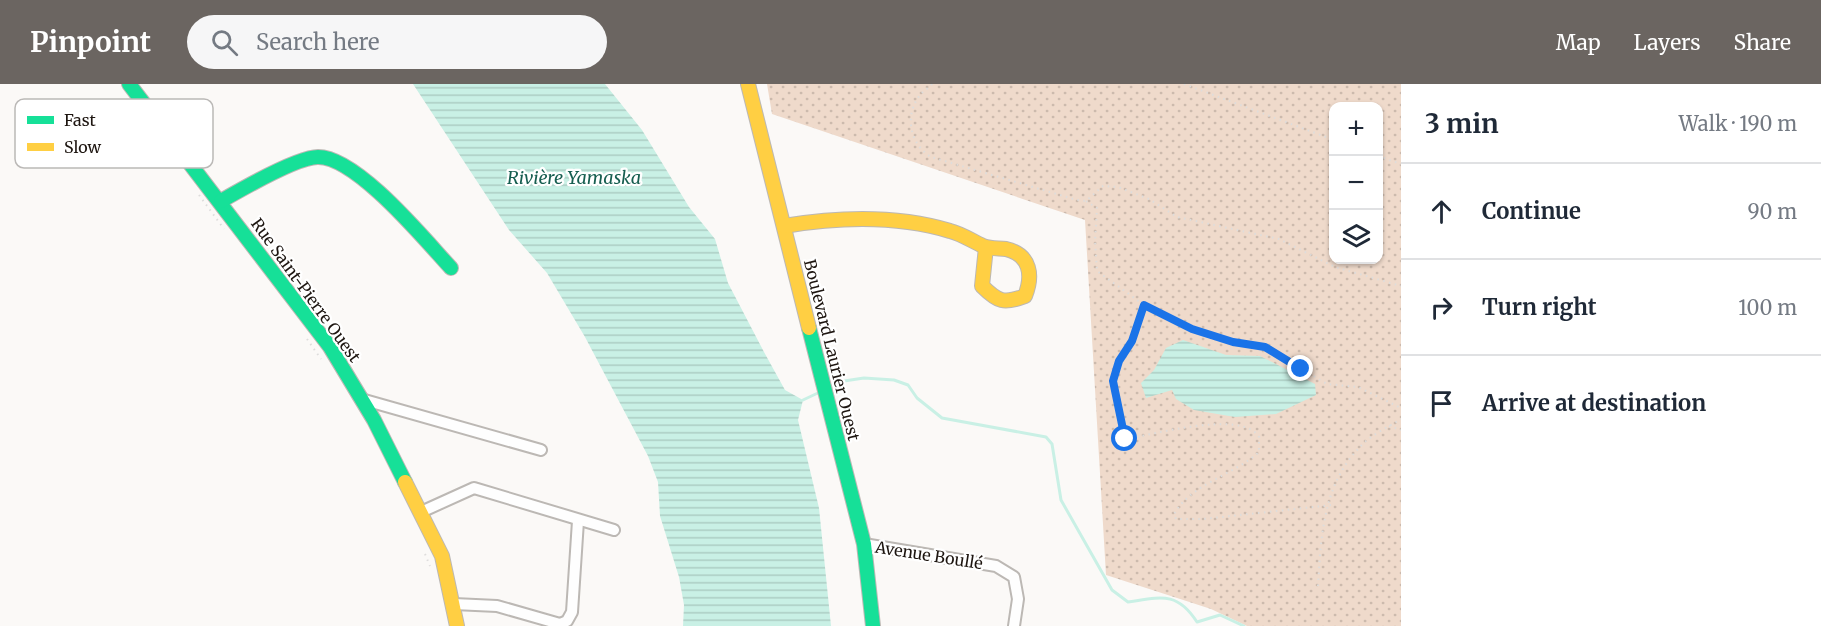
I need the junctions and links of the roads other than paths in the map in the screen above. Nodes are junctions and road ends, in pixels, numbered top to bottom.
1 (129, 84) edge
2 (748, 84) edge
3 (141, 99) edge
4 (195, 168) edge
5 (221, 201) junction
6 (784, 226) junction
7 (986, 247) junction
8 (450, 268) dead end
9 (361, 399) junction
10 (541, 450) dead end
11 (421, 512) junction
12 (578, 521) junction
13 (614, 530) dead end
14 (864, 544) junction
15 (454, 603) junction
16 (457, 626) edge
17 (873, 626) edge
18 (1014, 626) edge

1 - 3 street, Rue Saint-Pierre Ouest
2 - 6 street, Boulevard Laurier Ouest
4 - 5 street, Rue Saint-Pierre Ouest
5 - 8 street
5 - 9 street, Rue Saint-Pierre Ouest
6 - 7 street
6 - 14 street, Boulevard Laurier Ouest
7 - 7 street
9 - 10 street
9 - 11 street, Rue Saint-Pierre Ouest
11 - 12 street
11 - 15 street, Rue Saint-Pierre Ouest
12 - 13 street
12 - 15 street
14 - 17 street, Boulevard Laurier Ouest
14 - 18 street, Avenue Boullé
15 - 16 street, Rue Saint-Pierre Ouest

